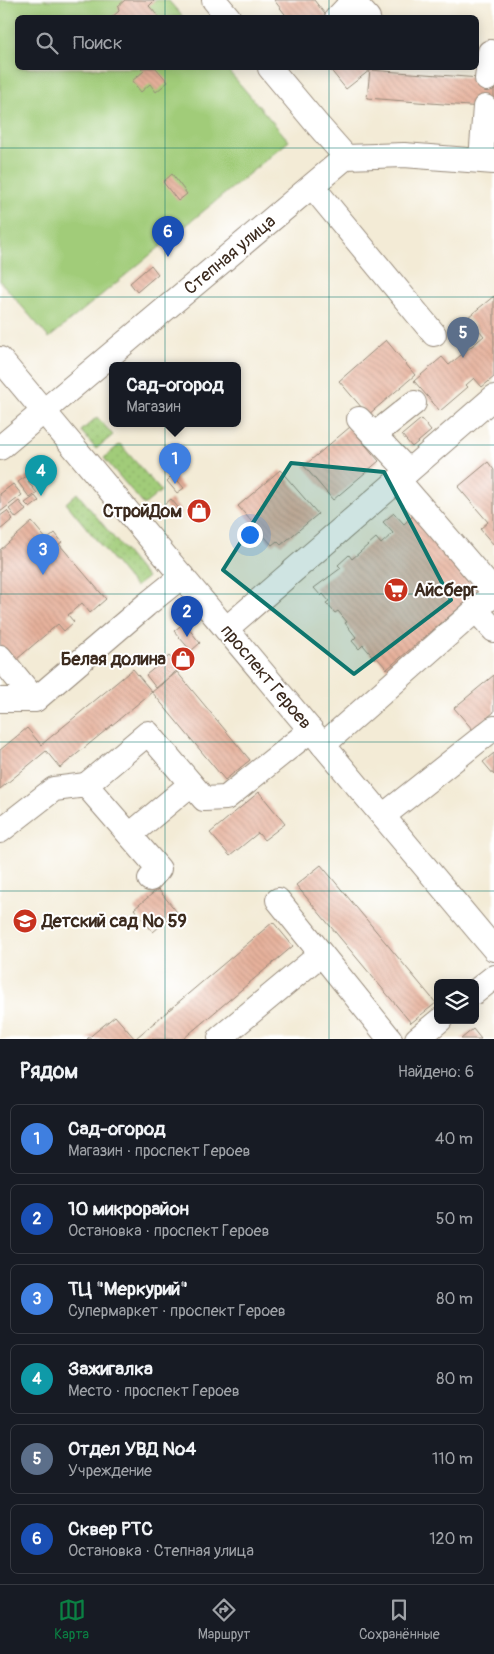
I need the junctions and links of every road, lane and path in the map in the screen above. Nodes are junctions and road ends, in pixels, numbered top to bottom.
1 (214, 0) edge
2 (226, 15) edge
3 (487, 52) edge
4 (276, 70) edge
5 (487, 79) dead end
6 (485, 107) dead end
7 (346, 157) junction
8 (488, 161) edge
9 (312, 186) junction
10 (434, 334) dead end
11 (0, 359) edge
12 (414, 403) dead end
13 (491, 405) edge
14 (44, 411) junction
15 (0, 448) edge
16 (403, 476) junction
17 (182, 576) junction
18 (494, 593) edge
19 (476, 610) junction
20 (226, 629) junction
21 (494, 630) edge
22 (0, 657) edge
23 (0, 700) edge
24 (35, 700) junction
25 (494, 728) edge
26 (317, 738) junction
27 (191, 784) junction
28 (86, 785) junction
29 (383, 816) junction
30 (0, 831) edge
31 (130, 835) junction
32 (150, 879) dead end
33 (278, 900) dead end
34 (494, 949) edge
35 (321, 954) junction
36 (494, 977) edge
37 (479, 989) edge
38 (435, 1024) edge
39 (220, 1039) edge
40 (390, 1039) edge
41 (417, 1039) edge

1 - 2 street
3 - 5 street
4 - 7 street
6 - 8 street
7 - 8 street
7 - 9 street, Степная улица
9 - 10 street
9 - 14 street, Степная улица
11 - 14 street, проспект Героев
12 - 16 street
13 - 16 street
14 - 15 street, Степная улица
14 - 17 street, проспект Героев
16 - 18 street
16 - 20 street
17 - 20 street, проспект Героев
17 - 24 street
18 - 19 street
19 - 21 street
19 - 26 street
20 - 26 street, проспект Героев
22 - 24 street
23 - 24 street
25 - 29 street
26 - 27 street
26 - 29 street, проспект Героев
27 - 28 street
27 - 31 street
28 - 30 street
28 - 31 street
29 - 34 street, проспект Героев
31 - 32 street
33 - 35 street
35 - 39 street
35 - 40 street
36 - 37 street
38 - 41 street

